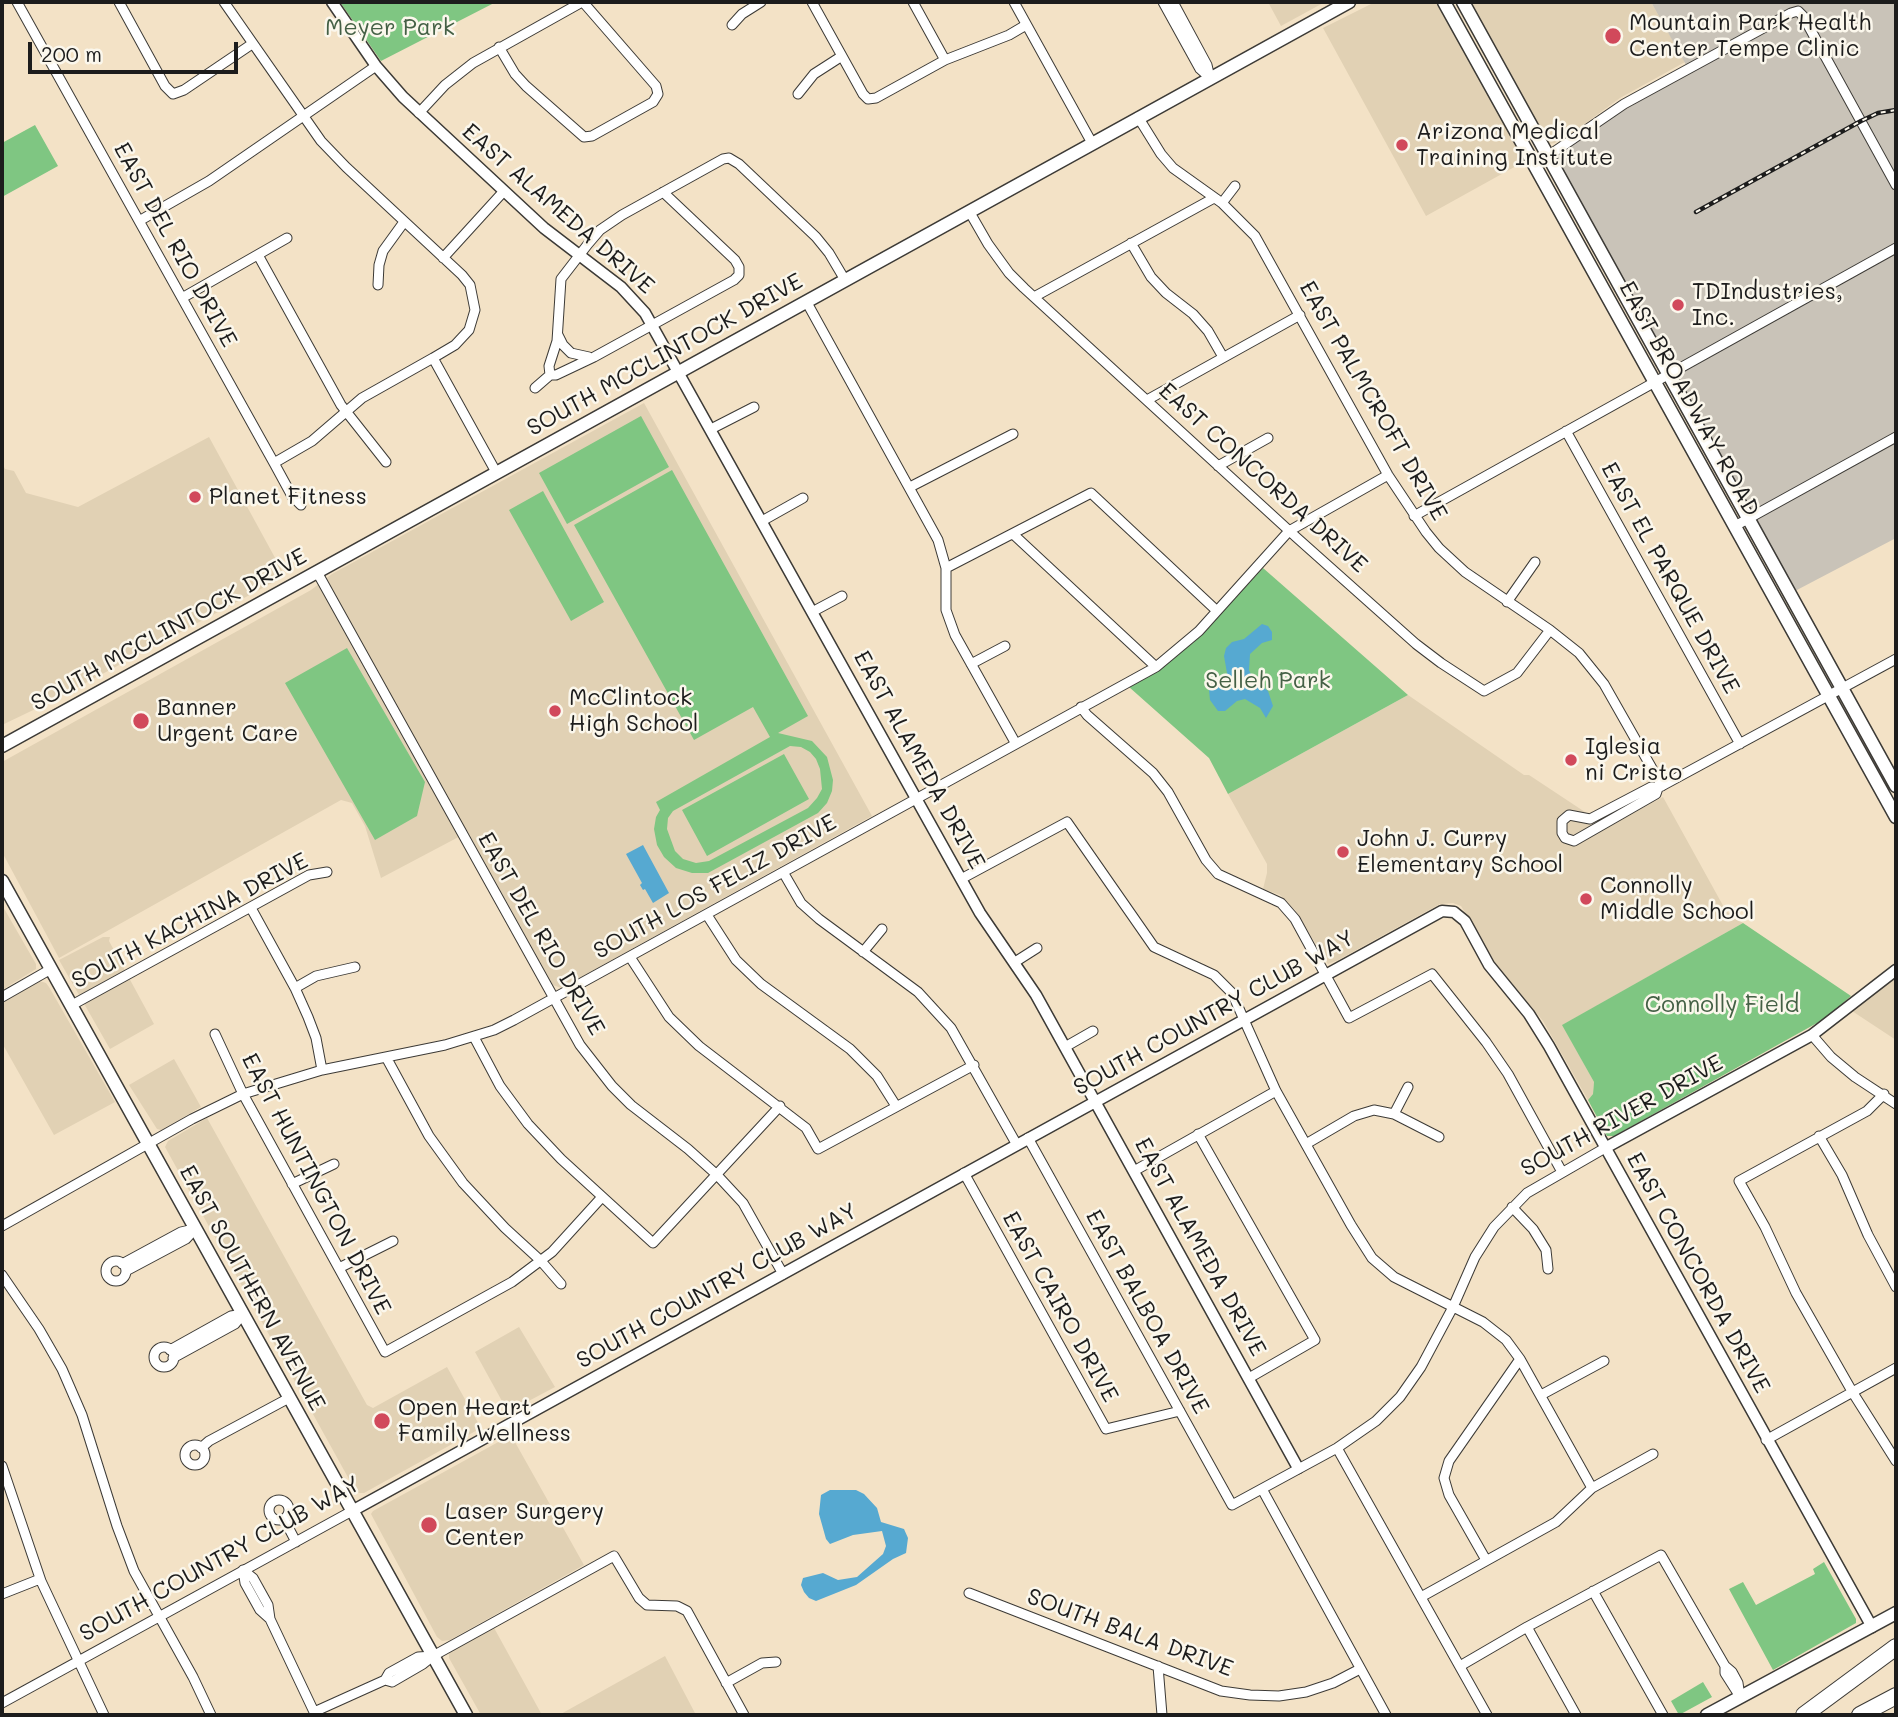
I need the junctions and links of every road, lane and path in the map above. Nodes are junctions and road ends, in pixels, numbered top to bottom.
1 (18, 2) edge
2 (119, 2) edge
3 (224, 2) edge
4 (332, 2) edge
5 (582, 2) edge
6 (761, 2) edge
7 (812, 2) edge
8 (912, 2) edge
9 (1014, 2) edge
10 (1163, 2) edge
11 (1173, 2) edge
12 (1349, 2) edge
13 (1444, 2) edge
14 (1463, 2) edge
15 (1026, 25) junction
16 (732, 26) dead end
17 (253, 44) junction
18 (499, 47) junction
19 (842, 56) junction
20 (945, 60) junction
21 (376, 66) junction
22 (1210, 78) junction
23 (798, 94) dead end
24 (1499, 99) junction
25 (419, 113) junction
26 (302, 116) junction
27 (1138, 117) junction
28 (1526, 117) junction
29 (1092, 143) junction
30 (1548, 156) junction
31 (1537, 168) junction
32 (1896, 185) edge
33 (1235, 186) dead end
34 (504, 191) junction
35 (663, 192) junction
36 (1218, 200) junction
37 (969, 211) junction
38 (139, 221) junction
39 (404, 222) junction
40 (287, 238) dead end
41 (1131, 243) junction
42 (1896, 248) edge
43 (258, 255) junction
44 (578, 255) junction
45 (443, 258) junction
46 (845, 280) junction
47 (378, 285) dead end
48 (1034, 297) junction
49 (182, 298) junction
50 (806, 301) junction
51 (1300, 315) junction
52 (653, 325) junction
53 (558, 335) junction
54 (594, 357) junction
55 (433, 358) junction
56 (1223, 358) junction
57 (679, 372) junction
58 (550, 375) junction
59 (1668, 375) junction
60 (1655, 382) junction
61 (535, 388) dead end
62 (1147, 400) junction
63 (754, 407) dead end
64 (345, 411) junction
65 (711, 429) junction
66 (1566, 430) junction
67 (1013, 434) dead end
68 (1896, 437) edge
69 (1268, 438) dead end
70 (386, 462) dead end
71 (274, 463) junction
72 (1218, 466) junction
73 (496, 472) junction
74 (1388, 475) junction
75 (910, 487) junction
76 (803, 498) dead end
77 (301, 505) dead end
78 (1413, 516) junction
79 (1748, 519) junction
80 (762, 521) junction
81 (1735, 526) junction
82 (1289, 531) junction
83 (1013, 534) junction
84 (1535, 562) dead end
85 (946, 568) junction
86 (317, 572) junction
87 (842, 596) dead end
88 (1507, 602) junction
89 (1217, 611) junction
90 (812, 612) junction
91 (1550, 630) junction
92 (1005, 646) dead end
93 (1896, 659) edge
94 (971, 664) junction
95 (1156, 667) junction
96 (1843, 690) junction
97 (1829, 696) junction
98 (1082, 707) junction
99 (1016, 744) junction
100 (1740, 744) junction
101 (2, 746) edge
102 (1896, 786) edge
103 (1660, 787) junction
104 (916, 799) junction
105 (1896, 817) edge
106 (327, 872) dead end
107 (783, 872) junction
108 (961, 879) junction
109 (2, 881) edge
110 (251, 908) junction
111 (1454, 912) joint
112 (707, 915) junction
113 (882, 929) dead end
114 (1037, 948) dead end
115 (863, 951) junction
116 (631, 957) junction
117 (1015, 961) junction
118 (355, 967) dead end
119 (51, 969) junction
120 (1896, 970) edge
121 (1326, 975) junction
122 (295, 988) junction
123 (2, 997) edge
124 (553, 999) junction
125 (72, 1005) junction
126 (1245, 1020) junction
127 (1093, 1031) dead end
128 (215, 1034) dead end
129 (1812, 1035) junction
130 (474, 1037) junction
131 (1065, 1047) junction
132 (386, 1057) junction
133 (974, 1065) junction
134 (322, 1070) junction
135 (1408, 1087) dead end
136 (1276, 1090) junction
137 (243, 1094) junction
138 (1884, 1094) junction
139 (1094, 1102) junction
140 (1896, 1104) edge
141 (780, 1106) junction
142 (895, 1106) junction
143 (1394, 1114) junction
144 (1198, 1134) junction
145 (1819, 1136) junction
146 (1439, 1137) dead end
147 (1028, 1138) junction
148 (149, 1144) junction
149 (1306, 1144) junction
150 (1017, 1145) junction
151 (1605, 1149) junction
152 (334, 1164) dead end
153 (1134, 1171) junction
154 (1562, 1172) junction
155 (964, 1173) junction
156 (717, 1175) junction
157 (292, 1184) junction
158 (602, 1197) junction
159 (1512, 1207) junction
160 (2, 1226) edge
161 (196, 1228) junction
162 (393, 1241) dead end
163 (541, 1261) junction
164 (124, 1267) dead end
165 (339, 1268) junction
166 (1548, 1269) dead end
167 (783, 1273) junction
168 (2, 1275) edge
169 (561, 1284) dead end
170 (1896, 1285) edge
171 (1453, 1307) junction
172 (243, 1314) junction
173 (171, 1354) dead end
174 (1520, 1359) junction
175 (1604, 1361) dead end
176 (1896, 1368) edge
177 (1249, 1378) junction
178 (1853, 1393) junction
179 (1541, 1395) junction
180 (289, 1398) junction
181 (1180, 1411) junction
182 (1766, 1440) junction
183 (201, 1448) dead end
184 (1337, 1448) junction
185 (1653, 1454) dead end
186 (1896, 1461) edge
187 (2, 1466) edge
188 (1298, 1468) junction
189 (1592, 1488) junction
190 (1262, 1489) junction
191 (6, 1496) edge
192 (1232, 1505) joint
193 (352, 1511) junction
194 (284, 1519) dead end
195 (296, 1542) junction
196 (1486, 1560) junction
197 (243, 1570) junction
198 (40, 1579) junction
199 (1593, 1591) junction
200 (969, 1593) dead end
201 (2, 1594) edge
202 (1421, 1597) junction
203 (1896, 1613) edge
204 (160, 1616) junction
205 (1527, 1627) junction
206 (1872, 1627) junction
207 (1896, 1647) edge
208 (433, 1656) junction
209 (79, 1661) junction
210 (776, 1662) dead end
211 (1158, 1667) junction
212 (1460, 1667) junction
213 (1360, 1669) junction
214 (726, 1682) junction
215 (1896, 1696) edge
216 (1740, 1697) junction
217 (2, 1703) edge
218 (315, 1714) edge
219 (104, 1715) edge
220 (211, 1715) edge
221 (466, 1715) edge
222 (744, 1715) edge
223 (1163, 1715) edge
224 (1386, 1715) edge
225 (1487, 1715) edge
226 (1576, 1715) edge
227 (1663, 1715) edge
228 (1707, 1715) edge
229 (1804, 1715) edge
230 (1860, 1715) edge

1 - 38 street, EAST DEL RIO DRIVE
2 - 17 street
3 - 17 street
4 - 21 street, EAST ALAMEDA DRIVE
5 - 18 street
5 - 18 street
6 - 16 street
7 - 19 street
8 - 20 street
9 - 15 street
10 - 22 street
11 - 22 street
12 - 22 main road, SOUTH MCCLINTOCK DRIVE
13 - 24 main road, EAST BROADWAY ROAD
14 - 28 main road, EAST BROADWAY ROAD
15 - 20 street
15 - 29 street
17 - 26 street
18 - 25 street
19 - 20 street
19 - 23 street
21 - 25 street, EAST ALAMEDA DRIVE
21 - 26 street
22 - 27 main road, SOUTH MCCLINTOCK DRIVE
24 - 28 main road
24 - 31 main road, EAST BROADWAY ROAD
25 - 34 street, EAST ALAMEDA DRIVE
26 - 38 street
26 - 39 street
27 - 29 main road, SOUTH MCCLINTOCK DRIVE
27 - 36 street, EAST PALMCROFT DRIVE
28 - 30 main road, EAST BROADWAY ROAD
29 - 37 main road, SOUTH MCCLINTOCK DRIVE
30 - 31 main road
30 - 32 street
30 - 59 main road, EAST BROADWAY ROAD
31 - 60 main road, EAST BROADWAY ROAD
33 - 36 street
34 - 44 street, EAST ALAMEDA DRIVE
34 - 45 street
35 - 44 street
35 - 46 street
35 - 52 street
36 - 41 street
36 - 51 street, EAST PALMCROFT DRIVE
37 - 46 main road, SOUTH MCCLINTOCK DRIVE
37 - 48 street, EAST CONCORDA DRIVE
38 - 49 street, EAST DEL RIO DRIVE
39 - 45 street
39 - 47 street
40 - 43 street
41 - 48 street
41 - 56 street
42 - 59 street
43 - 49 street
43 - 64 street
44 - 52 street, EAST ALAMEDA DRIVE
44 - 53 street
45 - 55 street
46 - 50 main road, SOUTH MCCLINTOCK DRIVE
48 - 62 street, EAST CONCORDA DRIVE
49 - 71 street, EAST DEL RIO DRIVE
50 - 57 main road, SOUTH MCCLINTOCK DRIVE
50 - 75 street
51 - 56 street
51 - 74 street, EAST PALMCROFT DRIVE
52 - 54 street
52 - 57 street, EAST ALAMEDA DRIVE
53 - 54 street
53 - 58 street
54 - 58 street
55 - 64 street
55 - 73 street
56 - 62 street
57 - 65 street, EAST ALAMEDA DRIVE
57 - 73 main road, SOUTH MCCLINTOCK DRIVE
58 - 61 street
59 - 60 street
59 - 79 main road, EAST BROADWAY ROAD
60 - 66 street
60 - 81 main road, EAST BROADWAY ROAD
62 - 72 street, EAST CONCORDA DRIVE
63 - 65 street
64 - 70 street
64 - 71 street
65 - 80 street, EAST ALAMEDA DRIVE
66 - 78 street
66 - 100 street, EAST EL PARQUE DRIVE
67 - 75 street
68 - 79 street
69 - 72 street
71 - 77 street, EAST DEL RIO DRIVE
72 - 82 street, EAST CONCORDA DRIVE
73 - 86 main road, SOUTH MCCLINTOCK DRIVE
74 - 78 street, EAST PALMCROFT DRIVE
74 - 82 street, SOUTH LOS FELIZ DRIVE
75 - 85 street
76 - 80 street
78 - 88 street, EAST PALMCROFT DRIVE
79 - 81 street
79 - 96 main road, EAST BROADWAY ROAD
80 - 90 street, EAST ALAMEDA DRIVE
81 - 97 main road, EAST BROADWAY ROAD
82 - 89 street, SOUTH LOS FELIZ DRIVE
82 - 91 street, EAST CONCORDA DRIVE
83 - 85 street
83 - 89 street
83 - 95 street
84 - 88 street
85 - 94 street
86 - 101 main road, SOUTH MCCLINTOCK DRIVE
86 - 124 street, EAST DEL RIO DRIVE
87 - 90 street
88 - 91 street, EAST PALMCROFT DRIVE
89 - 95 street, SOUTH LOS FELIZ DRIVE
90 - 104 street, EAST ALAMEDA DRIVE
91 - 103 street, EAST PALMCROFT DRIVE
92 - 94 street
93 - 96 street
94 - 99 street
95 - 98 street, SOUTH LOS FELIZ DRIVE
96 - 97 street
96 - 102 main road, EAST BROADWAY ROAD
97 - 100 street
97 - 105 main road, EAST BROADWAY ROAD
98 - 99 street, SOUTH LOS FELIZ DRIVE
98 - 121 street
99 - 104 street, SOUTH LOS FELIZ DRIVE
100 - 103 street
103 - 103 street
104 - 107 street, SOUTH LOS FELIZ DRIVE
104 - 108 street, EAST ALAMEDA DRIVE
106 - 110 street, SOUTH KACHINA DRIVE
107 - 112 street, SOUTH LOS FELIZ DRIVE
107 - 115 street
108 - 117 street, EAST ALAMEDA DRIVE
108 - 126 street
109 - 119 main road, EAST SOUTHERN AVENUE
110 - 122 street
110 - 125 street, SOUTH KACHINA DRIVE
111 - 121 street, SOUTH COUNTRY CLUB WAY
111 - 151 street, EAST CONCORDA DRIVE
112 - 116 street, SOUTH LOS FELIZ DRIVE
112 - 142 street
113 - 115 street
114 - 117 street
115 - 133 street
116 - 124 street, SOUTH LOS FELIZ DRIVE
116 - 141 street
117 - 131 street, EAST ALAMEDA DRIVE
118 - 122 street
119 - 123 street, SOUTH KACHINA DRIVE
119 - 125 main road, EAST SOUTHERN AVENUE
120 - 129 street, SOUTH RIVER DRIVE
121 - 126 street, SOUTH COUNTRY CLUB WAY
121 - 154 street
122 - 134 street
124 - 130 street, SOUTH LOS FELIZ DRIVE
124 - 156 street, EAST DEL RIO DRIVE
125 - 148 main road, EAST SOUTHERN AVENUE
126 - 136 street
126 - 139 street, SOUTH COUNTRY CLUB WAY
127 - 131 street
128 - 137 street, EAST HUNTINGTON DRIVE
129 - 138 street
129 - 151 street, SOUTH RIVER DRIVE
130 - 132 street, SOUTH LOS FELIZ DRIVE
130 - 158 street
131 - 139 street, EAST ALAMEDA DRIVE
132 - 134 street, SOUTH LOS FELIZ DRIVE
132 - 163 street
133 - 142 street
133 - 150 street
134 - 137 street, SOUTH LOS FELIZ DRIVE
135 - 143 street
136 - 144 street
136 - 149 street
137 - 148 street, SOUTH LOS FELIZ DRIVE
137 - 157 street, EAST HUNTINGTON DRIVE
138 - 140 street
138 - 145 street
139 - 147 street, SOUTH COUNTRY CLUB WAY
139 - 153 street, EAST ALAMEDA DRIVE
141 - 142 street
141 - 156 street
143 - 146 street
143 - 149 street
144 - 153 street
144 - 177 street
145 - 170 street
145 - 178 street
147 - 150 street, SOUTH COUNTRY CLUB WAY
147 - 181 street, EAST BALBOA DRIVE
148 - 160 street, SOUTH LOS FELIZ DRIVE
148 - 161 main road, EAST SOUTHERN AVENUE
149 - 171 street
150 - 155 street, SOUTH COUNTRY CLUB WAY
151 - 154 street, SOUTH RIVER DRIVE
151 - 182 street, EAST CONCORDA DRIVE
152 - 157 street
153 - 177 street, EAST ALAMEDA DRIVE
154 - 159 street, SOUTH RIVER DRIVE
155 - 167 street, SOUTH COUNTRY CLUB WAY
155 - 181 street, EAST CAIRO DRIVE
156 - 158 street
156 - 167 street, EAST DEL RIO DRIVE
157 - 165 street, EAST HUNTINGTON DRIVE
158 - 163 street
159 - 166 street
159 - 171 street, SOUTH RIVER DRIVE
161 - 164 street
161 - 172 main road, EAST SOUTHERN AVENUE
162 - 165 street
163 - 165 street, EAST HUNTINGTON DRIVE
163 - 169 street
167 - 193 street, SOUTH COUNTRY CLUB WAY
168 - 204 street
171 - 174 street
171 - 184 street, SOUTH RIVER DRIVE
172 - 173 street
172 - 180 main road, EAST SOUTHERN AVENUE
174 - 179 street
174 - 196 street
175 - 179 street
176 - 178 street
177 - 188 street, EAST ALAMEDA DRIVE
178 - 182 street
178 - 186 street
179 - 189 street
180 - 183 street
180 - 193 main road, EAST SOUTHERN AVENUE
181 - 192 street, EAST BALBOA DRIVE
182 - 206 street, EAST CONCORDA DRIVE
184 - 188 street, SOUTH RIVER DRIVE
184 - 202 street
185 - 189 street
187 - 191 street
188 - 190 street, SOUTH RIVER DRIVE
189 - 196 street
190 - 192 street, SOUTH RIVER DRIVE
190 - 213 street
191 - 198 street
193 - 195 street, SOUTH COUNTRY CLUB WAY
193 - 208 main road, EAST SOUTHERN AVENUE
194 - 195 street
195 - 197 street, SOUTH COUNTRY CLUB WAY
196 - 202 street
197 - 204 street, SOUTH COUNTRY CLUB WAY
197 - 218 street
198 - 201 street
198 - 209 street
199 - 205 street
199 - 216 street
199 - 227 street
200 - 211 street, SOUTH BALA DRIVE
202 - 212 street
203 - 206 main road
204 - 209 street, SOUTH COUNTRY CLUB WAY
204 - 220 street
205 - 212 street
205 - 226 street
206 - 216 main road
207 - 229 highway
208 - 214 street
208 - 218 street
208 - 221 main road, EAST SOUTHERN AVENUE
209 - 217 street, SOUTH COUNTRY CLUB WAY
209 - 219 street
210 - 214 street
211 - 213 street, SOUTH BALA DRIVE
211 - 223 street
212 - 225 street
213 - 224 street
214 - 222 street
215 - 230 highway
216 - 228 main road

